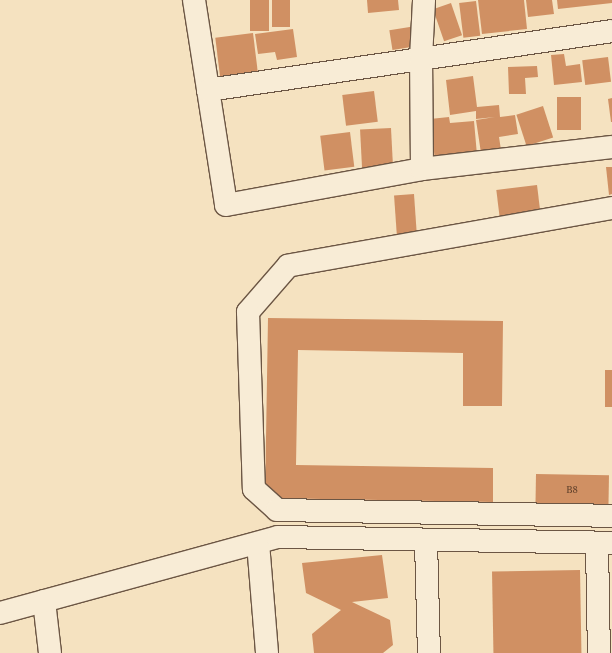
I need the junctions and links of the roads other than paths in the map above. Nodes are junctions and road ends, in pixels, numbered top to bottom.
1 (194, 0) edge
2 (424, 0) edge
3 (612, 30) edge
4 (421, 58) junction
5 (208, 90) junction
6 (612, 147) edge
7 (422, 169) junction
8 (612, 208) edge
9 (612, 516) edge
10 (426, 541) junction
11 (258, 543) junction
12 (604, 543) edge
13 (44, 601) junction
14 (0, 613) edge
15 (50, 653) edge
16 (267, 653) edge
17 (429, 653) edge
18 (599, 653) edge

1 - 5 street
2 - 4 street
3 - 4 street
4 - 5 street
4 - 7 street
5 - 7 street
6 - 7 street
8 - 9 street
10 - 11 street
10 - 12 street
10 - 17 street
11 - 13 street
11 - 16 street
12 - 18 street
13 - 14 street
13 - 15 street

